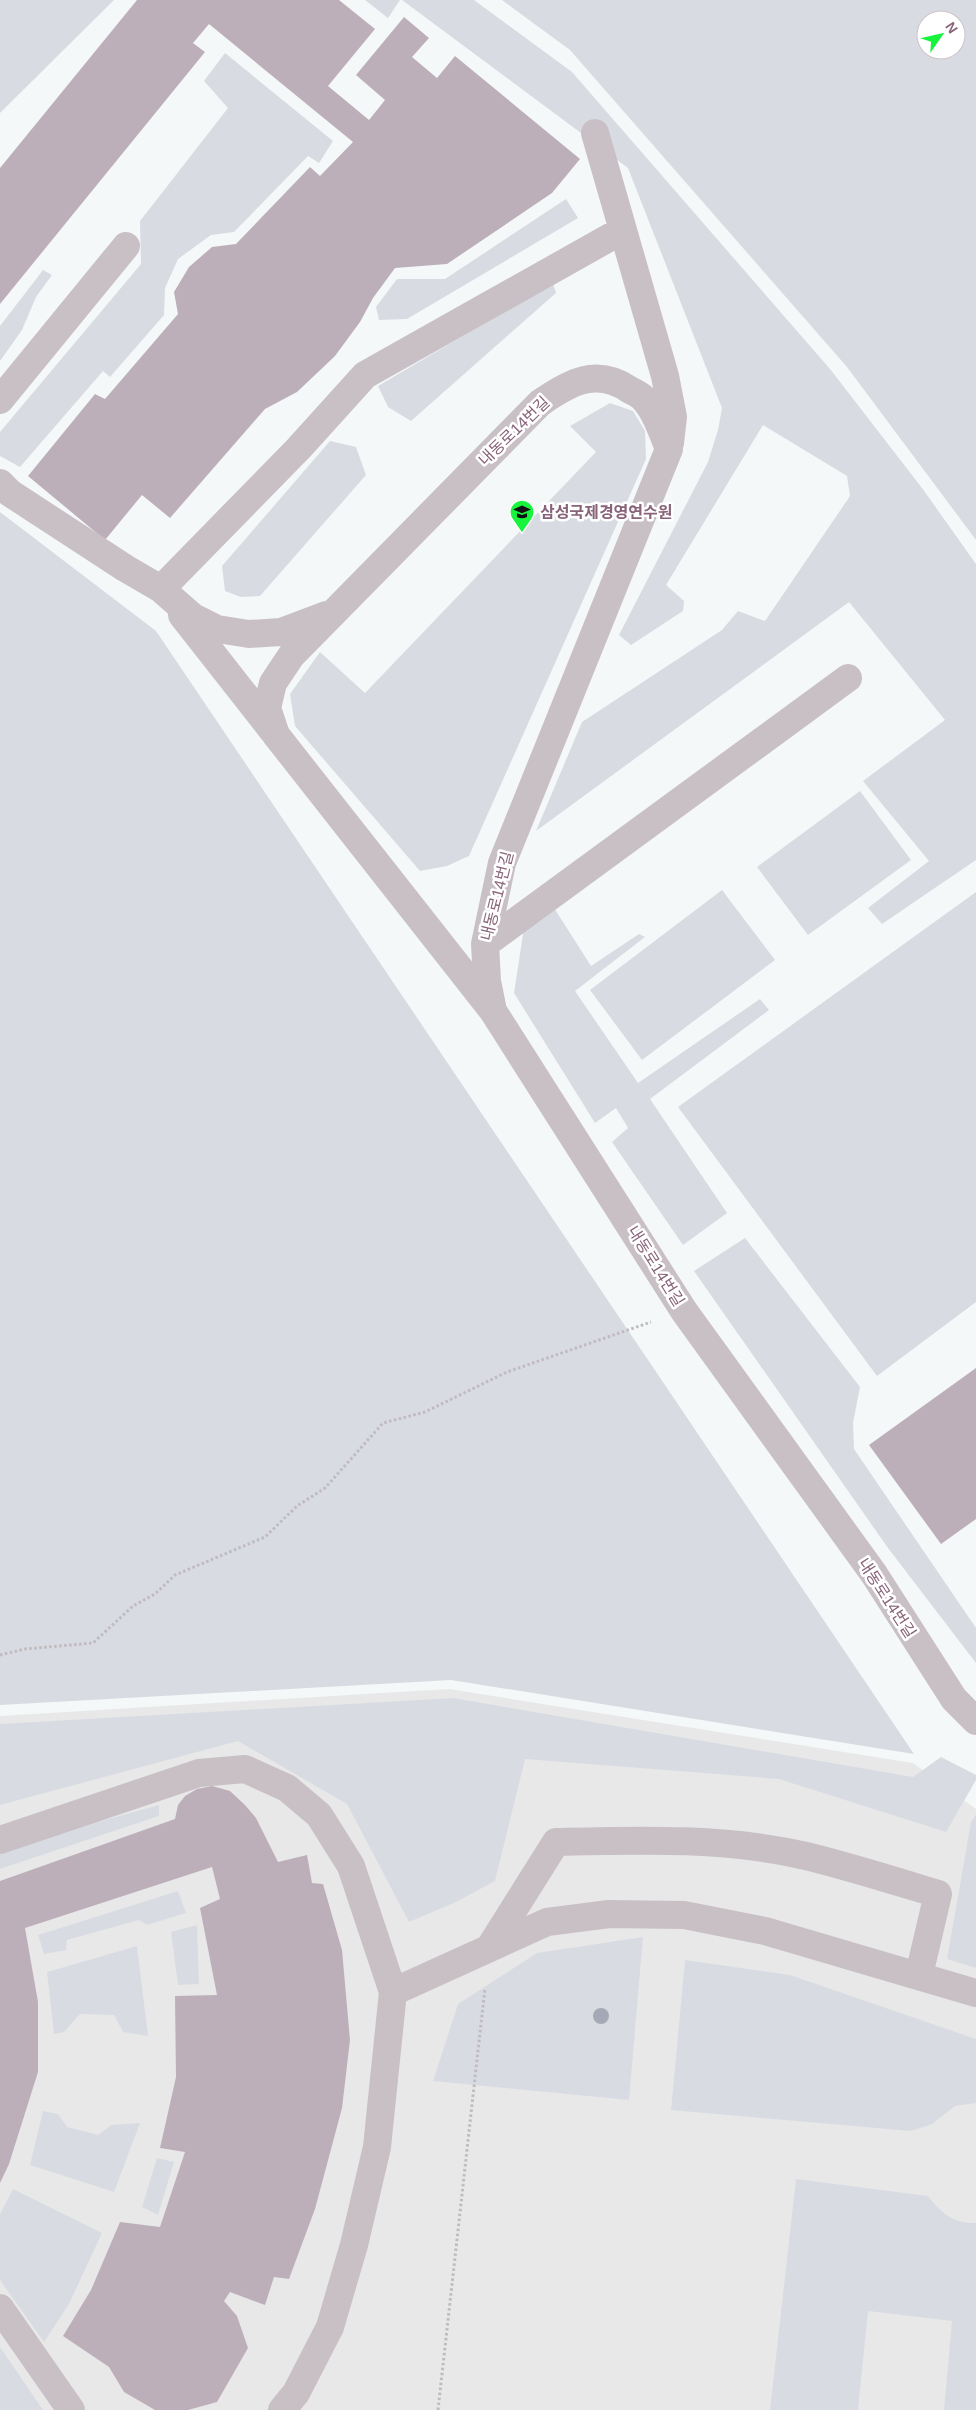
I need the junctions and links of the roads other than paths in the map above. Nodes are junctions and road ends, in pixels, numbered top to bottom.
1 (594, 133) dead end
2 (621, 231) junction
3 (126, 246) dead end
4 (0, 400) edge
5 (669, 450) junction
6 (0, 483) edge
7 (161, 588) junction
8 (336, 610) junction
9 (848, 678) dead end
10 (276, 735) junction
11 (485, 944) junction
12 (493, 1011) junction
13 (976, 1721) edge
14 (0, 1840) edge
15 (490, 1946) junction
16 (919, 1975) junction
17 (393, 1992) junction
18 (976, 1993) edge
19 (0, 2308) edge
20 (71, 2410) edge
21 (282, 2410) edge

1 - 2 street
2 - 5 street
2 - 7 street
3 - 4 street
5 - 8 street, 내동로14번길
5 - 11 street, 내동로14번길
6 - 7 street
7 - 8 street
7 - 10 street
8 - 10 street, 내동로14번길
9 - 11 street
10 - 12 street
11 - 12 street, 내동로14번길
12 - 13 street, 내동로14번길
14 - 17 street
15 - 16 street
15 - 16 street
15 - 17 street
16 - 18 street
17 - 21 street
19 - 20 street

